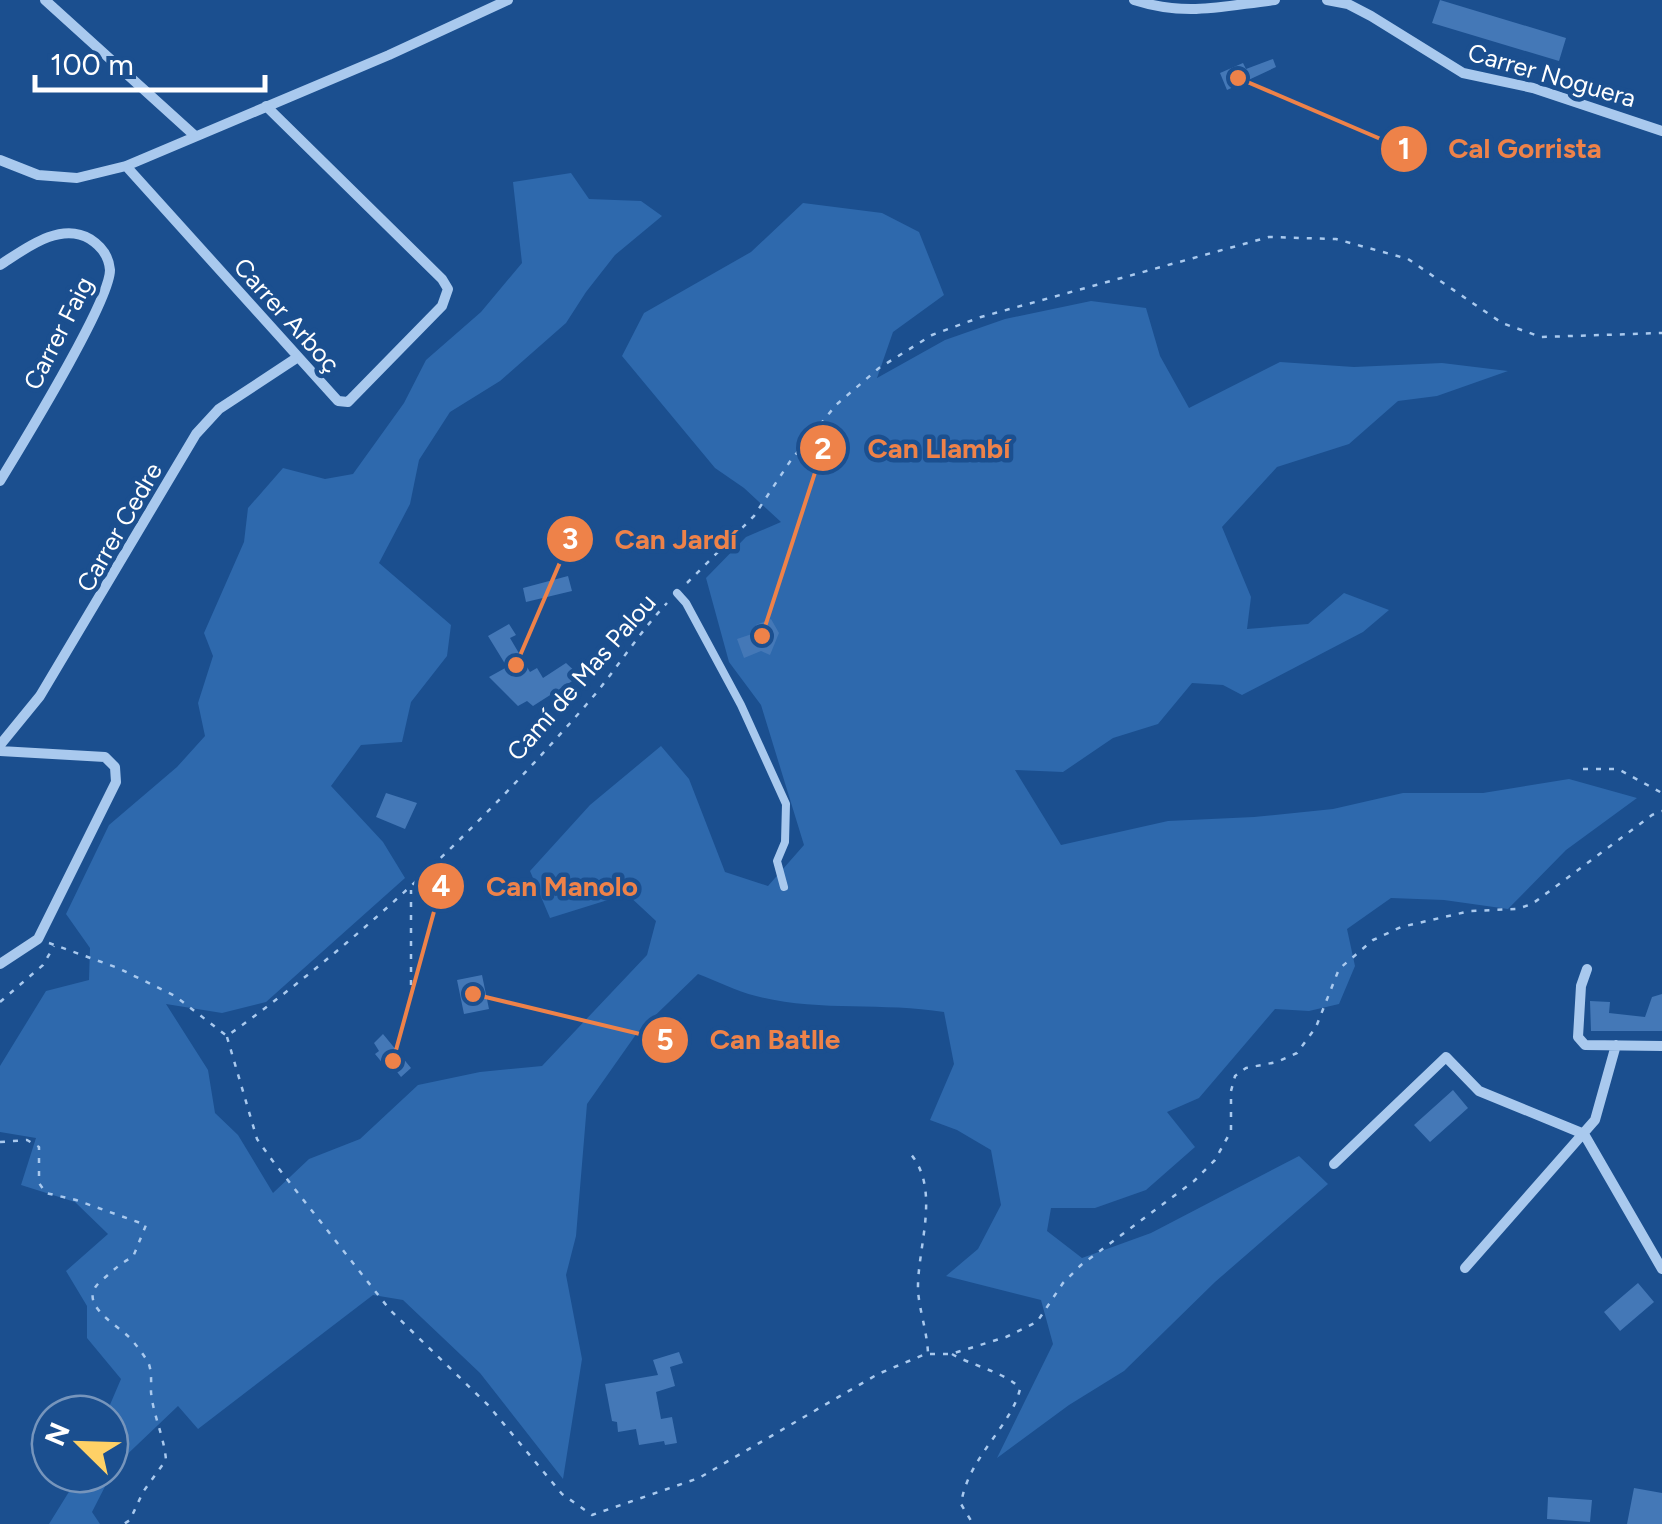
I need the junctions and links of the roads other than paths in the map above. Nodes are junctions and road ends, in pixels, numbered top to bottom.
1 (45, 0) edge
2 (508, 0) edge
3 (1134, 0) edge
4 (1275, 0) edge
5 (1326, 0) edge
6 (266, 106) junction
7 (1662, 131) edge
8 (194, 135) junction
9 (3, 163) edge
10 (126, 166) junction
11 (0, 265) edge
12 (298, 356) junction
13 (0, 482) edge
14 (676, 594) road end
15 (0, 748) edge
16 (784, 887) dead end
17 (0, 964) edge
18 (1587, 970) dead end
19 (1616, 1045) junction
20 (1662, 1046) edge
21 (1584, 1134) junction
22 (1334, 1164) dead end
23 (1465, 1268) dead end
24 (1662, 1268) edge

1 - 8 street
2 - 6 street
3 - 4 street
5 - 7 street, Carrer Noguera
6 - 8 street
6 - 12 street, Carrer Arboç
8 - 10 street
9 - 10 street
10 - 12 street, Carrer Arboç
11 - 13 street, Carrer Faig
12 - 15 street, Carrer Cedre
14 - 16 lane
15 - 17 street
18 - 19 street
19 - 20 street
19 - 21 street
21 - 22 street
21 - 23 street
21 - 24 street

